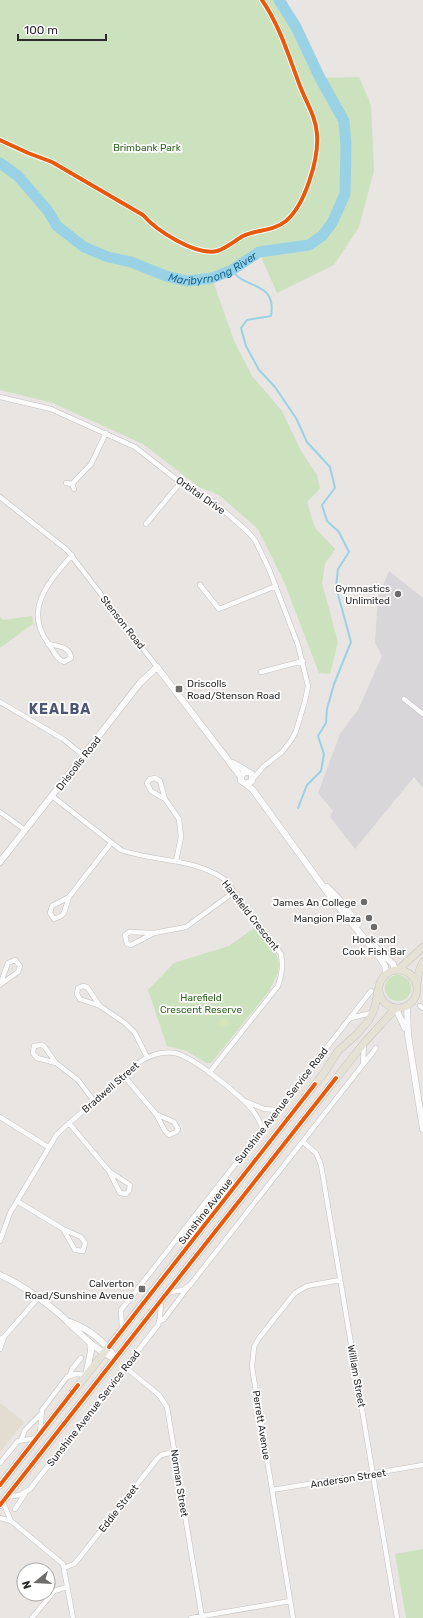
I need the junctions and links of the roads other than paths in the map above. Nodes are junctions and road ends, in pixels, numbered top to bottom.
1 (0, 397) edge
2 (106, 433) junction
3 (181, 482) junction
4 (66, 483) dead end
5 (72, 484) junction
6 (74, 489) dead end
7 (0, 497) edge
8 (146, 524) dead end
9 (72, 555) junction
10 (200, 585) dead end
11 (276, 586) junction
12 (48, 644) junction
13 (303, 661) junction
14 (157, 667) junction
15 (261, 672) dead end
16 (404, 699) dead end
17 (0, 702) edge
18 (423, 714) edge
19 (84, 756) junction
20 (230, 762) junction
21 (263, 767) junction
22 (248, 772) junction
23 (241, 777) junction
24 (253, 780) junction
25 (246, 784) junction
26 (52, 796) junction
27 (165, 799) junction
28 (259, 799) junction
29 (0, 812) edge
30 (24, 830) junction
31 (111, 843) junction
32 (176, 861) junction
33 (0, 862) edge
34 (317, 877) junction
35 (234, 892) junction
36 (69, 897) junction
37 (154, 933) junction
38 (423, 947) edge
39 (423, 962) edge
40 (397, 970) junction
41 (386, 973) junction
42 (0, 984) edge
43 (417, 984) junction
44 (374, 991) junction
45 (100, 1006) junction
46 (407, 1006) junction
47 (396, 1009) junction
48 (373, 1013) junction
49 (350, 1018) junction
50 (408, 1035) junction
51 (364, 1043) junction
52 (376, 1048) dead end
53 (147, 1057) junction
54 (56, 1063) junction
55 (363, 1064) junction
56 (209, 1073) junction
57 (124, 1076) junction
58 (243, 1100) junction
59 (94, 1101) junction
60 (276, 1110) junction
61 (156, 1114) junction
62 (0, 1117) edge
63 (422, 1118) edge
64 (69, 1123) junction
65 (262, 1127) junction
66 (423, 1129) edge
67 (303, 1142) junction
68 (48, 1147) junction
69 (109, 1171) junction
70 (17, 1201) junction
71 (63, 1229) junction
72 (0, 1241) edge
73 (0, 1275) edge
74 (340, 1280) junction
75 (188, 1287) junction
76 (167, 1292) junction
77 (38, 1298) junction
78 (161, 1300) junction
79 (160, 1321) junction
80 (68, 1322) junction
81 (122, 1330) junction
82 (2, 1338) edge
83 (90, 1343) junction
84 (109, 1347) junction
85 (0, 1349) edge
86 (103, 1354) junction
87 (81, 1358) dead end
88 (116, 1359) junction
89 (125, 1367) junction
90 (70, 1375) junction
91 (86, 1375) junction
92 (41, 1414) junction
93 (38, 1436) junction
94 (21, 1440) junction
95 (174, 1452) junction
96 (0, 1463) edge
97 (423, 1466) edge
98 (373, 1473) junction
99 (0, 1485) edge
100 (272, 1490) junction
101 (25, 1494) junction
102 (3, 1501) edge
103 (15, 1509) dead end
104 (0, 1518) edge
105 (11, 1521) junction
106 (64, 1568) junction
107 (68, 1587) junction
108 (290, 1601) junction
109 (202, 1617) edge
110 (32, 1618) edge
111 (72, 1618) edge
112 (192, 1618) edge
113 (293, 1618) edge
114 (397, 1618) edge

1 - 2 street, Orbital Drive
2 - 3 street, Orbital Drive
2 - 5 street
3 - 8 street
3 - 11 street, Orbital Drive
4 - 5 street
5 - 6 street
7 - 9 street, Stenson Road
9 - 12 street
9 - 14 street, Stenson Road
10 - 11 street
11 - 13 street, Orbital Drive
12 - 12 street
13 - 15 street
13 - 21 street, Orbital Drive
14 - 19 street, Driscolls Road
14 - 20 street, Stenson Road
16 - 18 street
17 - 19 street
19 - 26 street, Driscolls Road
20 - 22 street, Stenson Road
20 - 23 street, Stenson Road
21 - 22 street, Orbital Drive
21 - 24 street, Orbital Drive
22 - 23 street
22 - 24 street
23 - 25 street
24 - 25 street
24 - 28 street
25 - 28 street
26 - 30 street, Driscolls Road
26 - 31 street, Harefield Crescent
27 - 27 street
27 - 32 street
28 - 34 street
29 - 30 street
30 - 33 street, Driscolls Road
31 - 32 street, Harefield Crescent
31 - 36 street
32 - 35 street, Harefield Crescent
34 - 40 street
34 - 41 street
35 - 37 street
35 - 56 street, Harefield Crescent
36 - 36 street
37 - 37 street
38 - 40 main road
39 - 43 main road
40 - 41 main road
40 - 43 main road
41 - 44 main road
42 - 42 street
43 - 46 main road
44 - 47 main road
44 - 48 main road, Sunshine Avenue
44 - 49 street, Sunshine Avenue Service Road
45 - 45 street
45 - 53 street
46 - 47 main road
46 - 50 street
47 - 50 street
47 - 51 main road, Sunshine Avenue
48 - 49 street
48 - 81 main road, Sunshine Avenue
49 - 60 street, Sunshine Avenue Service Road
50 - 63 street
51 - 55 street
51 - 76 main road, Sunshine Avenue
52 - 55 street, Sunshine Avenue Service Road
53 - 56 street, Bradwell Street
53 - 57 street, Bradwell Street
54 - 54 street
54 - 59 street
55 - 67 street, Sunshine Avenue Service Road
56 - 58 street, Bradwell Street
57 - 59 street, Bradwell Street
57 - 61 street
58 - 60 street
58 - 65 street, Bradwell Street
59 - 64 street, Bradwell Street
60 - 65 street, Sunshine Avenue Service Road
61 - 61 street
62 - 68 street
63 - 66 street
64 - 68 street, Bradwell Street
64 - 69 street
65 - 81 street, Sunshine Avenue Service Road
67 - 74 street, William Street
67 - 75 street, Sunshine Avenue Service Road
68 - 70 street, Bradwell Street
69 - 69 street
70 - 71 street
70 - 72 street, Bradwell Street
71 - 71 street
73 - 77 street
74 - 98 street, William Street
74 - 100 street, Perrett Avenue
75 - 76 street
75 - 79 street, Sunshine Avenue Service Road
76 - 78 main road, Sunshine Avenue
77 - 80 street
77 - 82 street
78 - 79 street
78 - 88 main road, Sunshine Avenue
79 - 89 street, Sunshine Avenue Service Road
80 - 83 street
80 - 84 street
81 - 84 main road, Sunshine Avenue
82 - 85 street
83 - 86 street
83 - 91 street
84 - 86 main road, Sunshine Avenue
84 - 88 street
86 - 88 street
86 - 91 main road, Sunshine Avenue
87 - 90 street
88 - 102 main road, Sunshine Avenue
89 - 95 street, Norman Street
89 - 101 street, Sunshine Avenue Service Road
90 - 91 street
90 - 92 street
91 - 93 main road, Sunshine Avenue
92 - 93 street
92 - 94 street
93 - 94 street
93 - 99 main road, Sunshine Avenue
94 - 96 street
95 - 106 street, Eddie Street
95 - 109 street, Norman Street
97 - 98 street, Anderson Street
98 - 100 street, Anderson Street
98 - 114 street, William Street
100 - 108 street, Perrett Avenue
101 - 102 street
101 - 103 street, Sunshine Avenue Service Road
102 - 105 street
104 - 105 street
105 - 106 street
106 - 107 street
107 - 110 street
107 - 111 street
108 - 109 street
108 - 113 street, Perrett Avenue
109 - 112 street

